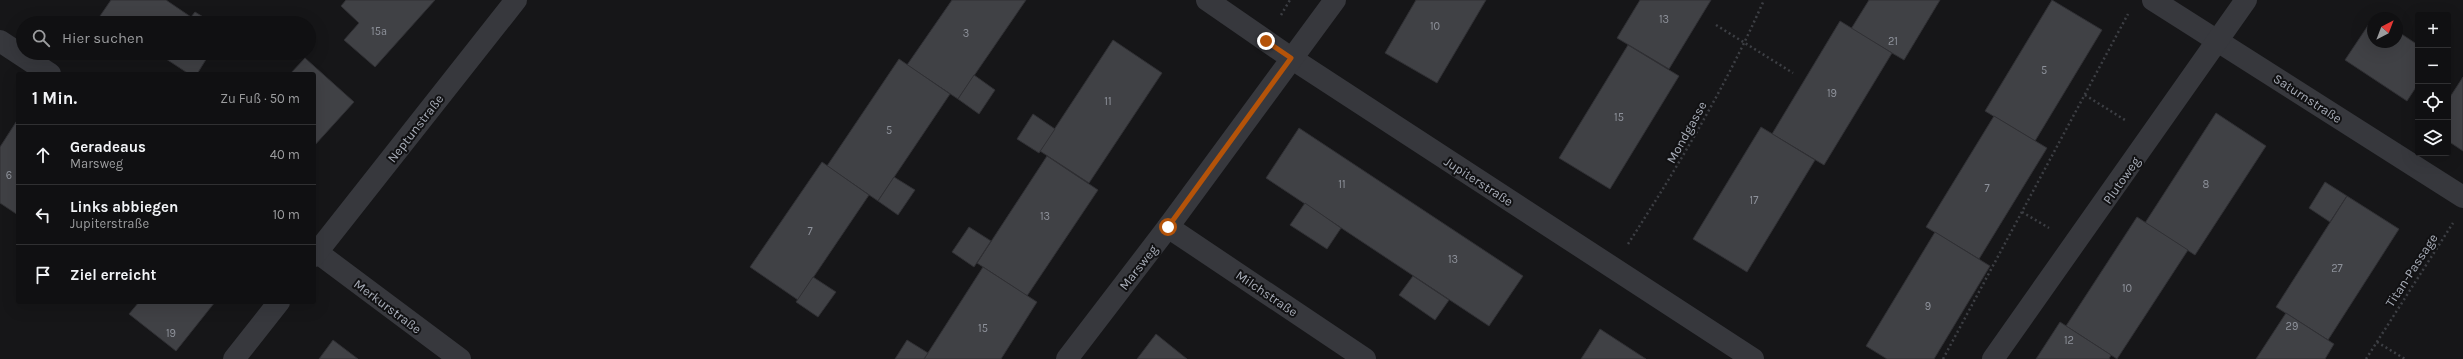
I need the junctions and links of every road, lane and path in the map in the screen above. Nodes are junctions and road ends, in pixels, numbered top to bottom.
1 (516, 0) edge
2 (1207, 0) edge
3 (1335, 0) edge
4 (1764, 0) edge
5 (2153, 0) edge
6 (2246, 0) edge
7 (2132, 7) dead end
8 (1716, 25) dead end
9 (0, 41) edge
10 (2219, 41) junction
11 (1744, 45) junction
12 (16, 52) edge
13 (1291, 58) junction
14 (29, 60) edge
15 (47, 72) edge
16 (1793, 73) dead end
17 (2084, 95) junction
18 (2152, 136) junction
19 (2463, 197) edge
20 (2454, 221) dead end
21 (1168, 227) junction
22 (316, 251) edge
23 (316, 253) edge
24 (1612, 268) junction
25 (276, 304) edge
26 (2377, 342) junction
27 (234, 359) edge
28 (460, 359) edge
29 (1067, 359) edge
30 (1365, 359) edge
31 (1753, 359) edge
32 (1943, 359) edge
33 (1994, 359) edge
34 (2366, 359) edge
35 (2405, 359) edge

1 - 22 street, Neptunstraße
2 - 13 street, Jupiterstraße
3 - 13 street, Marsweg
4 - 11 path, Mondgasse
5 - 10 street, Saturnstraße
6 - 10 street, Plutoweg
7 - 17 path
8 - 11 path
9 - 12 street
10 - 18 street, Plutoweg
10 - 19 street, Saturnstraße
11 - 16 path
11 - 24 path, Mondgasse
13 - 21 street, Marsweg
13 - 24 street, Jupiterstraße
14 - 15 street
17 - 18 path
17 - 32 path
18 - 33 street, Plutoweg
20 - 26 path, Titan-Passage
21 - 29 street, Marsweg
21 - 30 street, Milchstraße
23 - 28 street, Merkurstraße
24 - 31 street, Jupiterstraße
25 - 27 street
26 - 34 path, Titan-Passage
26 - 35 path

